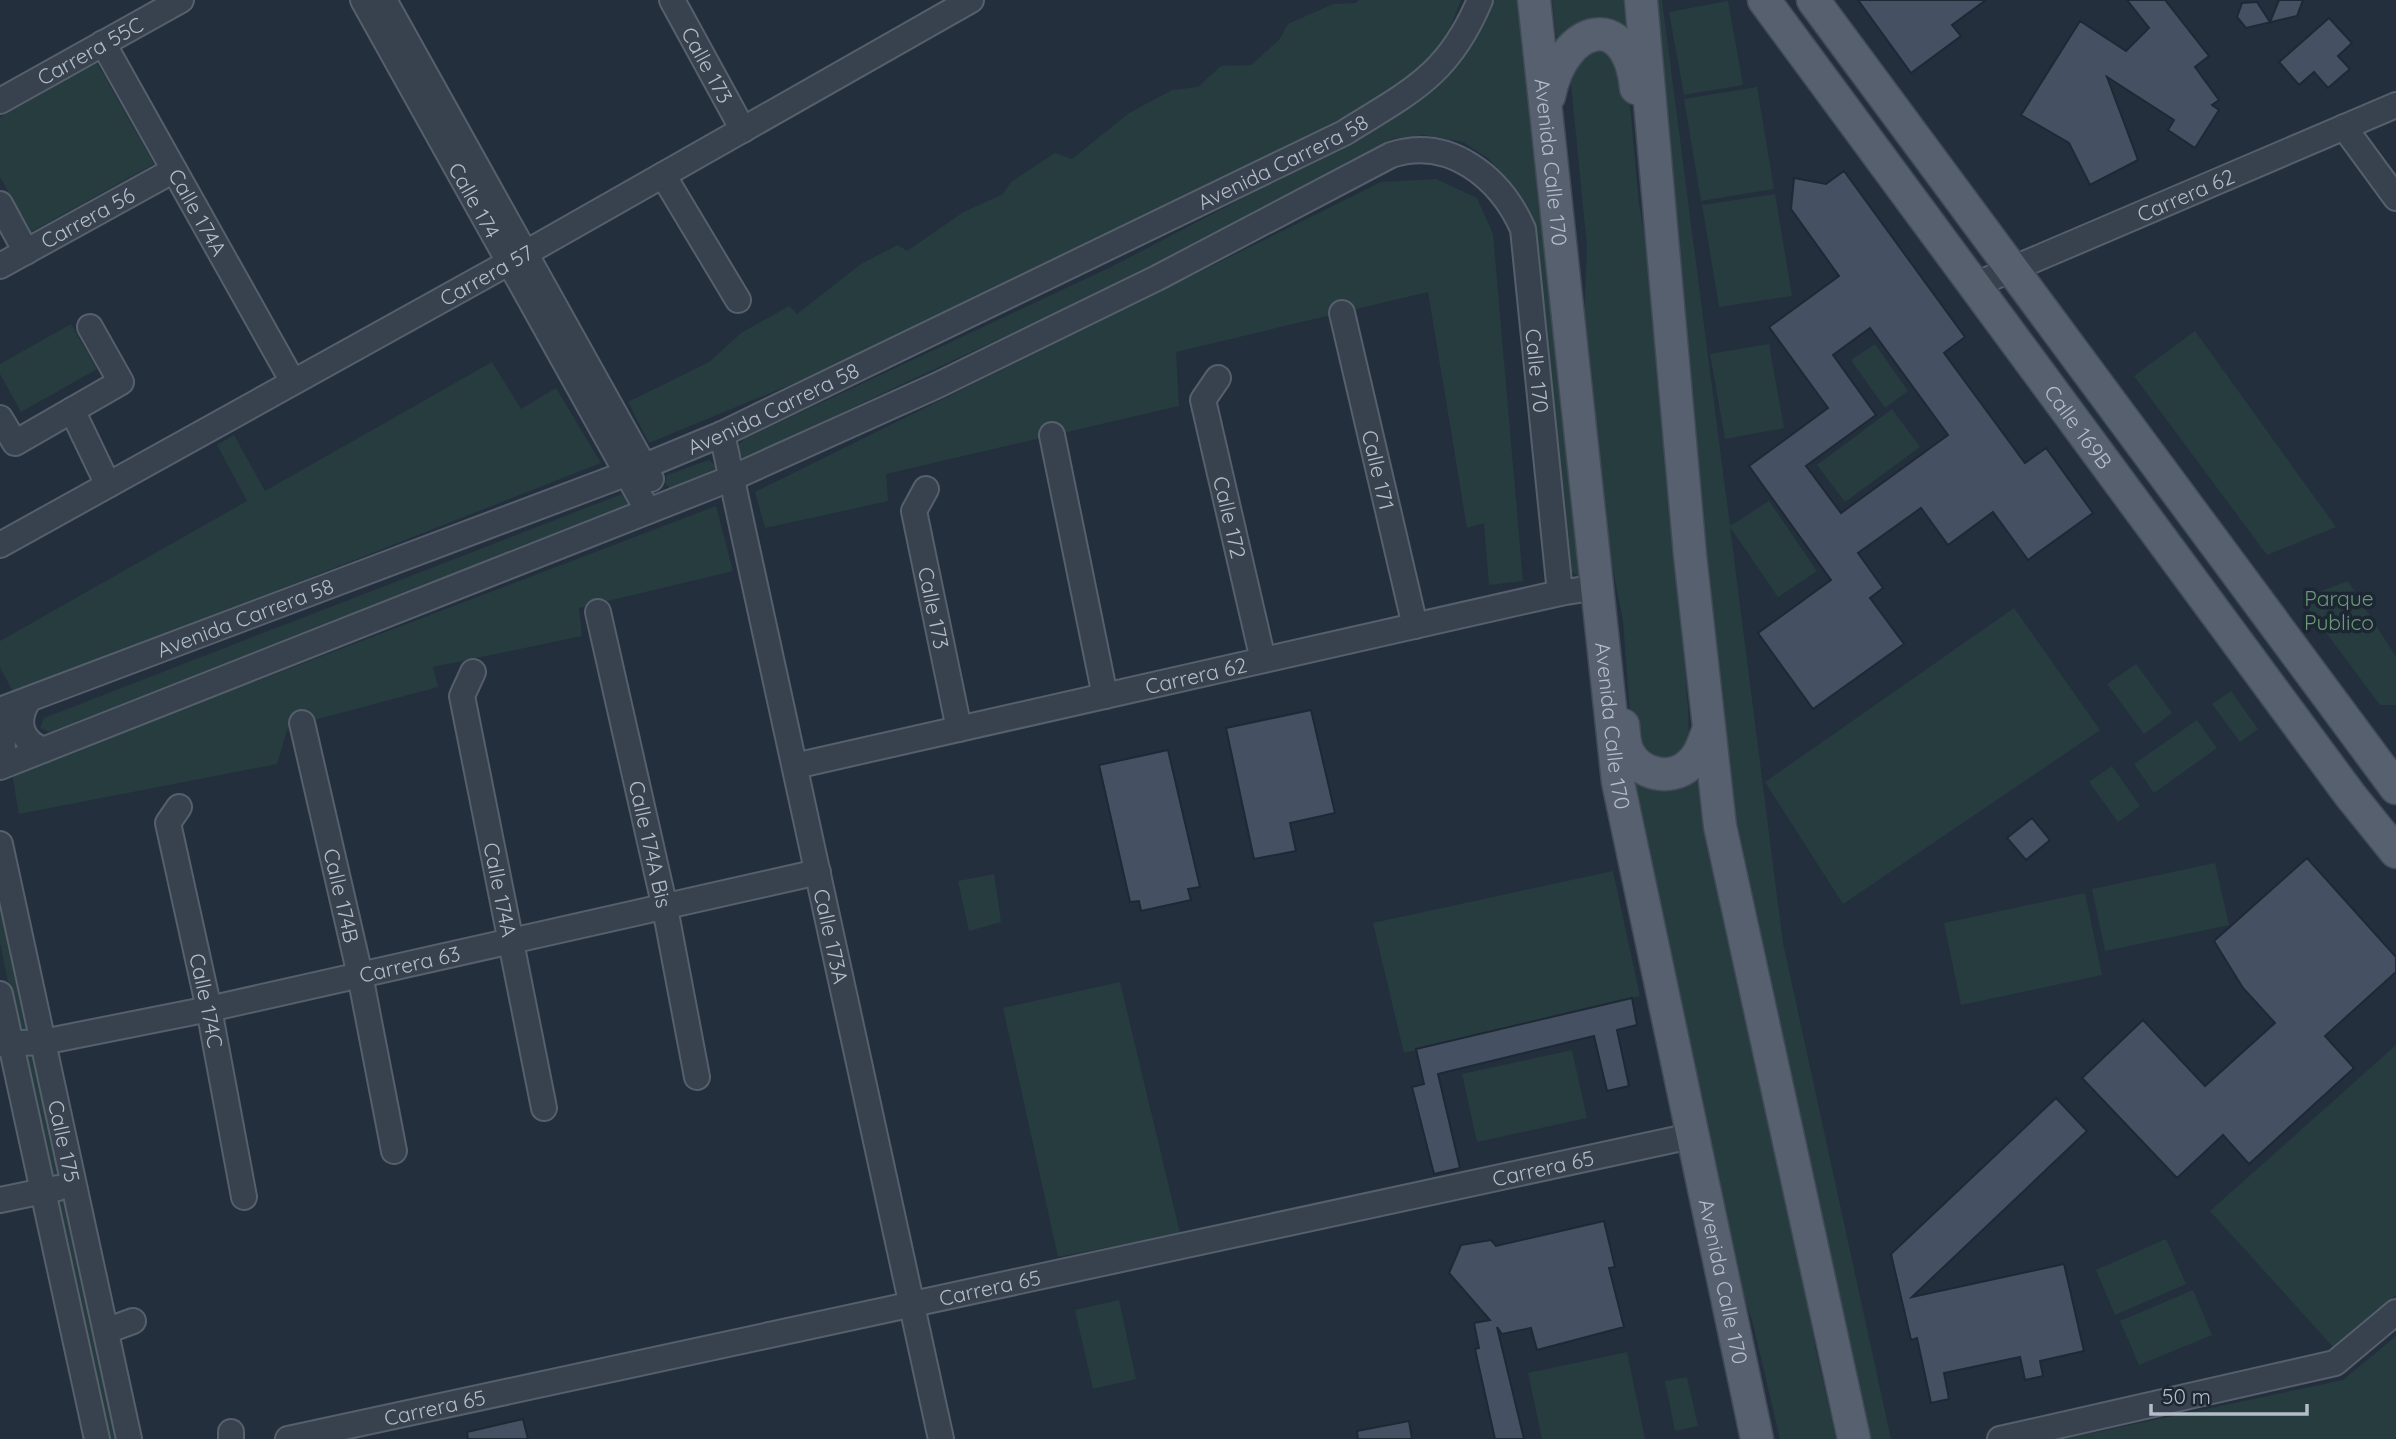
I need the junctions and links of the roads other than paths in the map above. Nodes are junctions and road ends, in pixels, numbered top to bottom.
1 (181, 0) edge
2 (363, 0) edge
3 (384, 0) edge
4 (672, 0) edge
5 (971, 0) edge
6 (1480, 0) edge
7 (1534, 0) edge
8 (1642, 0) edge
9 (1764, 0) edge
10 (1813, 0) edge
11 (103, 43) junction
12 (0, 101) edge
13 (2396, 105) edge
14 (1547, 108) junction
15 (2344, 127) junction
16 (743, 130) junction
17 (1473, 167) joint
18 (174, 170) junction
19 (663, 175) junction
20 (2396, 198) edge
21 (0, 204) edge
22 (26, 252) junction
23 (518, 257) junction
24 (0, 266) edge
25 (2011, 268) junction
26 (1665, 269) junction
27 (1975, 285) junction
28 (738, 300) dead end
29 (1342, 313) dead end
30 (90, 327) dead end
31 (1218, 378) dead end
32 (293, 382) junction
33 (72, 410) junction
34 (0, 418) edge
35 (722, 434) junction
36 (1052, 435) dead end
37 (636, 469) junction
38 (732, 478) junction
39 (108, 485) junction
40 (926, 489) dead end
41 (656, 508) junction
42 (0, 545) edge
43 (1560, 593) junction
44 (1598, 602) junction
45 (598, 612) dead end
46 (1415, 626) junction
47 (1263, 660) junction
48 (473, 673) dead end
49 (1105, 696) junction
50 (28, 701) junction
51 (0, 710) edge
52 (302, 723) dead end
53 (0, 724) edge
54 (959, 729) junction
55 (1708, 731) junction
56 (43, 750) junction
57 (0, 757) edge
58 (795, 766) junction
59 (0, 767) edge
60 (2396, 788) edge
61 (179, 807) dead end
62 (0, 844) edge
63 (2396, 852) edge
64 (818, 872) junction
65 (3, 875) edge
66 (665, 908) junction
67 (510, 939) junction
68 (360, 975) junction
69 (0, 994) edge
70 (209, 1009) junction
71 (43, 1042) junction
72 (5, 1043) edge
73 (697, 1077) dead end
74 (544, 1108) dead end
75 (1691, 1136) junction
76 (394, 1151) dead end
77 (72, 1184) junction
78 (41, 1191) junction
79 (244, 1197) dead end
80 (0, 1200) edge
81 (1719, 1263) junction
82 (913, 1303) junction
83 (2396, 1312) edge
84 (133, 1321) dead end
85 (106, 1331) junction
86 (97, 1439) edge
87 (129, 1439) edge
88 (288, 1439) edge
89 (940, 1439) edge
90 (1757, 1439) edge
91 (1770, 1439) edge
92 (1854, 1439) edge
93 (2000, 1439) edge

1 - 11 street, Carrera 55C
2 - 23 street, Calle 174
3 - 23 street, Calle 174
4 - 16 street, Calle 173
5 - 16 street, Carrera 57
6 - 35 street, Avenida Carrera 58
7 - 14 main road, Avenida Calle 170
8 - 26 main road
9 - 27 main road, Calle 169B
10 - 25 main road, Calle 169B
11 - 12 street, Carrera 55C
11 - 18 street, Calle 174A
13 - 15 street, Carrera 62
14 - 26 main road
14 - 44 main road, Avenida Calle 170
15 - 20 street
15 - 25 street, Carrera 62
16 - 19 street, Carrera 57
17 - 38 street, Avenida Carrera 58
17 - 43 street, Calle 170
18 - 22 street, Carrera 56
18 - 32 street, Calle 174A
19 - 23 street, Carrera 57
19 - 28 street
21 - 22 street
22 - 24 street, Carrera 56
23 - 32 street, Carrera 57
23 - 37 street, Calle 174
25 - 27 street, Carrera 62
25 - 60 main road, Calle 169B
26 - 55 main road
27 - 63 main road, Calle 169B
29 - 46 street, Calle 171
30 - 33 street
31 - 47 street, Calle 172
32 - 39 street, Carrera 57
33 - 34 street
33 - 39 street
35 - 37 street, Avenida Carrera 58
35 - 38 street, Calle 173A
36 - 49 street
37 - 41 street, Calle 174
37 - 50 street, Avenida Carrera 58
38 - 41 street, Avenida Carrera 58
38 - 58 street, Calle 173A
39 - 42 street, Carrera 57
40 - 54 street, Calle 173
41 - 56 street, Avenida Carrera 58
43 - 44 street, Carrera 62
43 - 46 street, Carrera 62
44 - 55 main road
44 - 75 main road, Avenida Calle 170
45 - 66 street, Calle 174A Bis
46 - 47 street, Carrera 62
47 - 49 street, Carrera 62
48 - 67 street, Calle 174A
49 - 54 street, Carrera 62
50 - 51 street, Avenida Carrera 58
50 - 56 street
52 - 68 street, Calle 174B
53 - 57 street
54 - 58 street, Carrera 62
55 - 92 main road
56 - 59 street, Avenida Carrera 58
58 - 64 street, Calle 173A
61 - 70 street, Calle 174C
62 - 65 street, Calle 175
64 - 66 street, Carrera 63
64 - 82 street, Calle 173A
65 - 71 street, Calle 175
66 - 67 street, Carrera 63
66 - 73 street, Calle 174A Bis
67 - 68 street, Carrera 63
67 - 74 street, Calle 174A
68 - 70 street, Carrera 63
68 - 76 street, Calle 174B
69 - 72 street, Calle 175
70 - 71 street, Carrera 63
70 - 79 street, Calle 174C
71 - 72 street, Carrera 63
71 - 77 street, Calle 175
72 - 78 street, Calle 175
75 - 81 main road, Avenida Calle 170
75 - 82 street, Carrera 65
77 - 78 street
77 - 85 street, Calle 175
78 - 80 street
78 - 86 street, Calle 175
81 - 90 main road, Avenida Calle 170
81 - 91 main road
82 - 88 street, Carrera 65
82 - 89 street, Calle 173A
83 - 93 street
84 - 85 street
85 - 87 street, Calle 175

